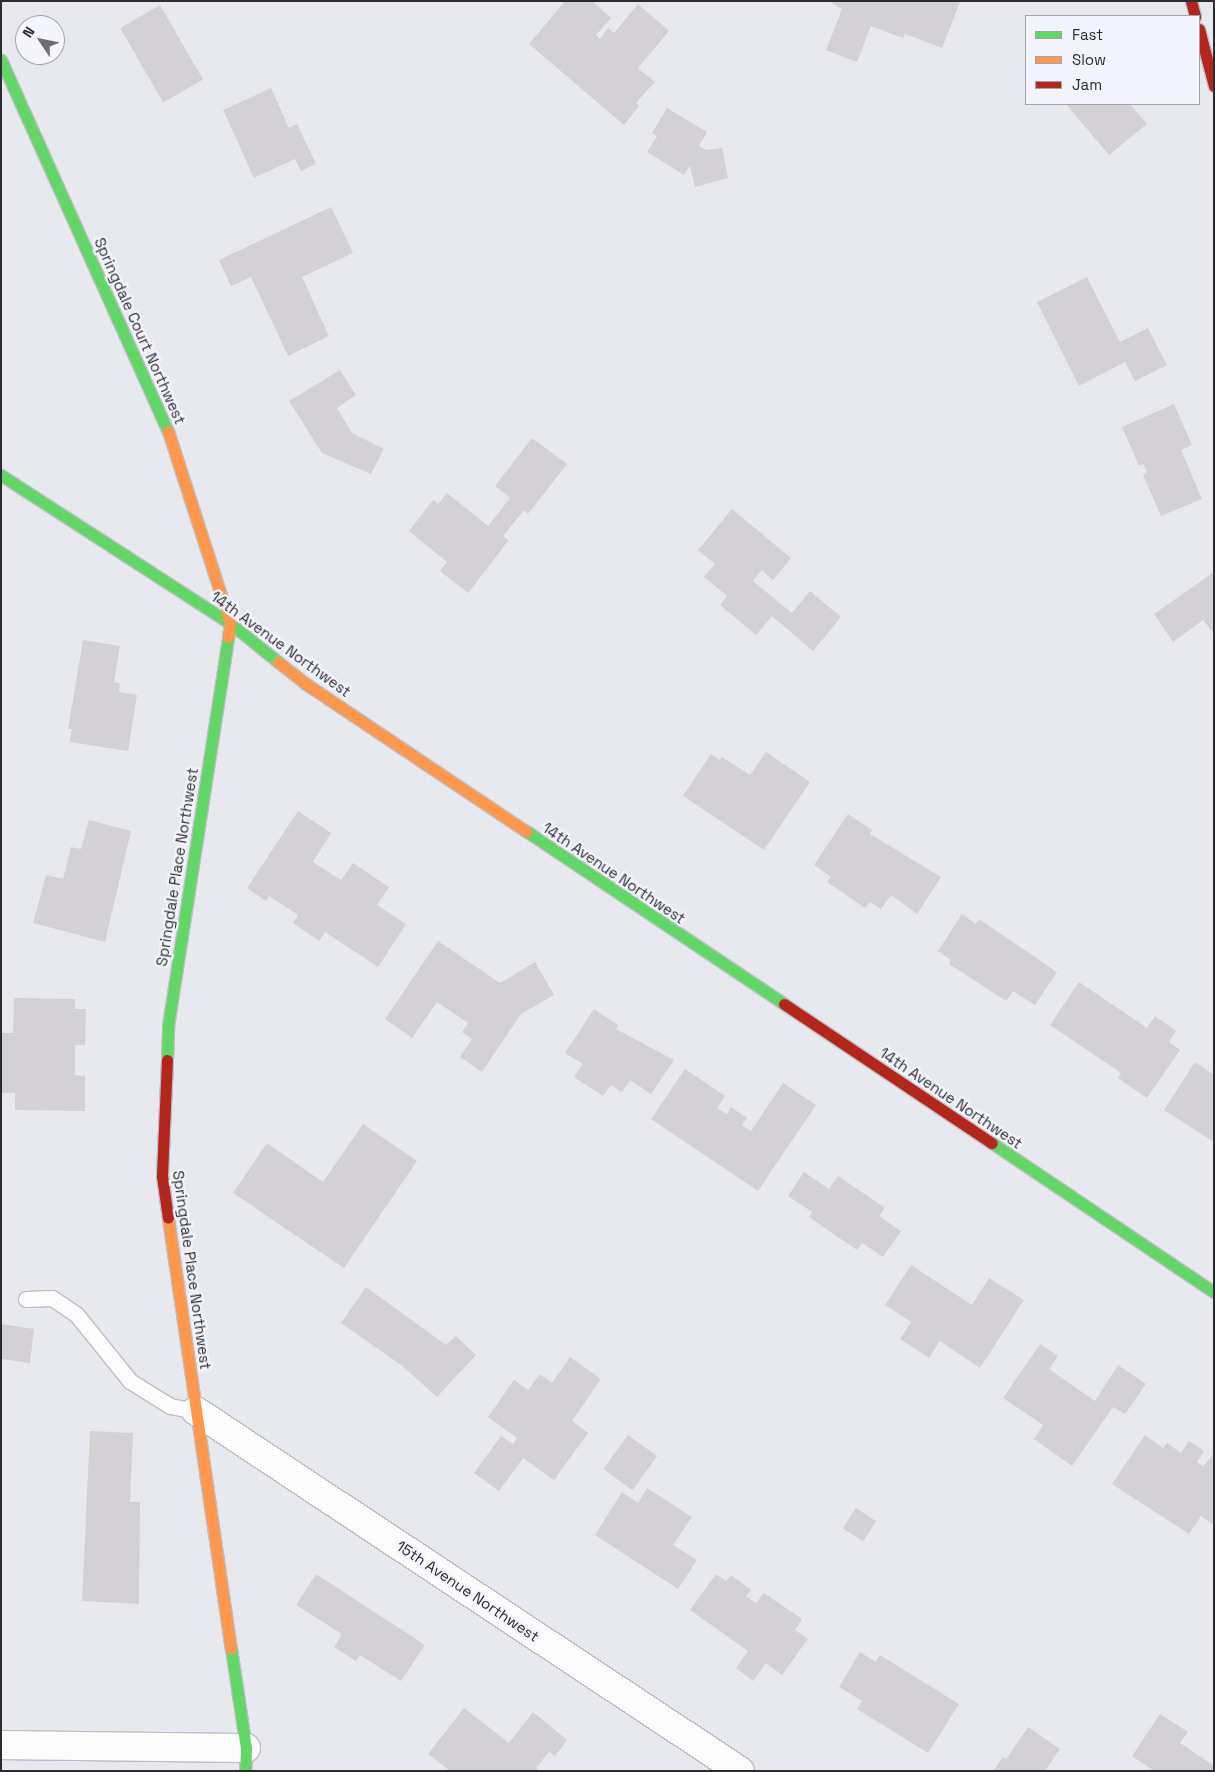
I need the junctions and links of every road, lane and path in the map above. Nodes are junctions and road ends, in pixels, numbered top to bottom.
1 (1191, 1) edge
2 (1195, 15) edge
3 (1200, 31) edge
4 (1209, 52) edge
5 (1, 60) edge
6 (1214, 86) edge
7 (1, 475) edge
8 (230, 623) junction
9 (1214, 1292) edge
10 (26, 1298) dead end
11 (196, 1411) junction
12 (1, 1745) edge
13 (245, 1759) edge
14 (740, 1771) edge

1 - 2 street
3 - 4 street
4 - 6 street
5 - 8 street, Springdale Court Northwest
7 - 8 street, 14th Avenue Northwest
8 - 9 street, 14th Avenue Northwest
8 - 11 street, Springdale Place Northwest
10 - 11 lane
11 - 13 street, Springdale Place Northwest
11 - 14 street, 15th Avenue Northwest
12 - 13 street

